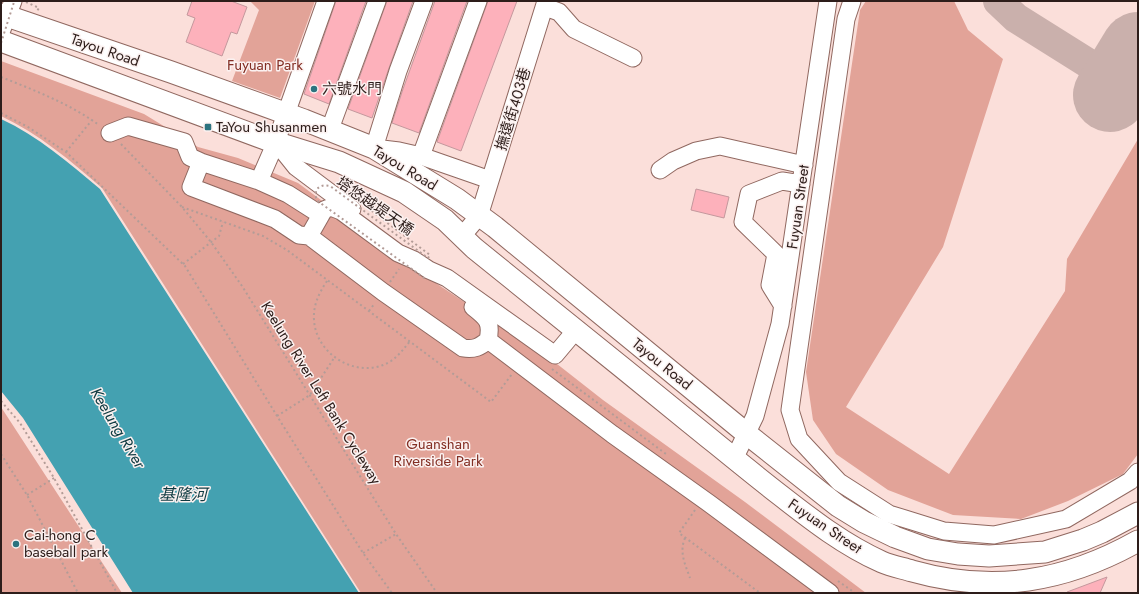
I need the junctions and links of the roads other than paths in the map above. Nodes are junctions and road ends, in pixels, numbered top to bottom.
1 (326, 1) edge
2 (377, 1) edge
3 (424, 1) edge
4 (478, 1) edge
5 (828, 1) edge
6 (852, 1) edge
7 (546, 4) edge
8 (6, 11) edge
9 (1, 42) edge
10 (633, 58) dead end
11 (286, 113) junction
12 (330, 129) junction
13 (110, 133) road end
14 (276, 142) junction
15 (374, 148) junction
16 (421, 156) junction
17 (201, 162) junction
18 (804, 165) junction
19 (660, 170) dead end
20 (490, 180) junction
21 (259, 181) junction
22 (801, 184) junction
23 (321, 214) junction
24 (479, 216) junction
25 (309, 236) junction
26 (462, 236) junction
27 (417, 270) junction
28 (783, 306) junction
29 (576, 330) junction
30 (488, 340) junction
31 (747, 434) junction
32 (734, 459) junction
33 (1138, 472) edge
34 (1138, 513) edge
35 (1138, 541) edge
36 (830, 593) edge

1 - 11 street
2 - 12 street
3 - 15 street
4 - 16 street
5 - 18 street, Fuyuan Street
6 - 33 street
7 - 10 street
7 - 20 street, 撫遠街403巷
8 - 11 main road, Tayou Road
9 - 14 main road, Tayou Road
11 - 12 main road, Tayou Road
11 - 14 street
12 - 15 main road, Tayou Road
13 - 17 street
14 - 21 street
14 - 26 main road, Tayou Road
14 - 27 street
15 - 16 street
15 - 24 main road, Tayou Road
16 - 20 street
17 - 21 street
17 - 25 street
18 - 19 street
18 - 22 street, Fuyuan Street
20 - 24 street, 撫遠街403巷
21 - 23 street
22 - 28 street, Fuyuan Street
22 - 28 street
23 - 25 street
23 - 27 street
24 - 26 street
24 - 31 main road, Tayou Road
25 - 30 street
26 - 29 main road, Tayou Road
27 - 29 street
27 - 30 street
28 - 31 street, Fuyuan Street
29 - 32 main road, Tayou Road
30 - 36 street
31 - 32 street, Fuyuan Street
31 - 34 main road, Fuyuan Street
32 - 35 main road, Fuyuan Street

